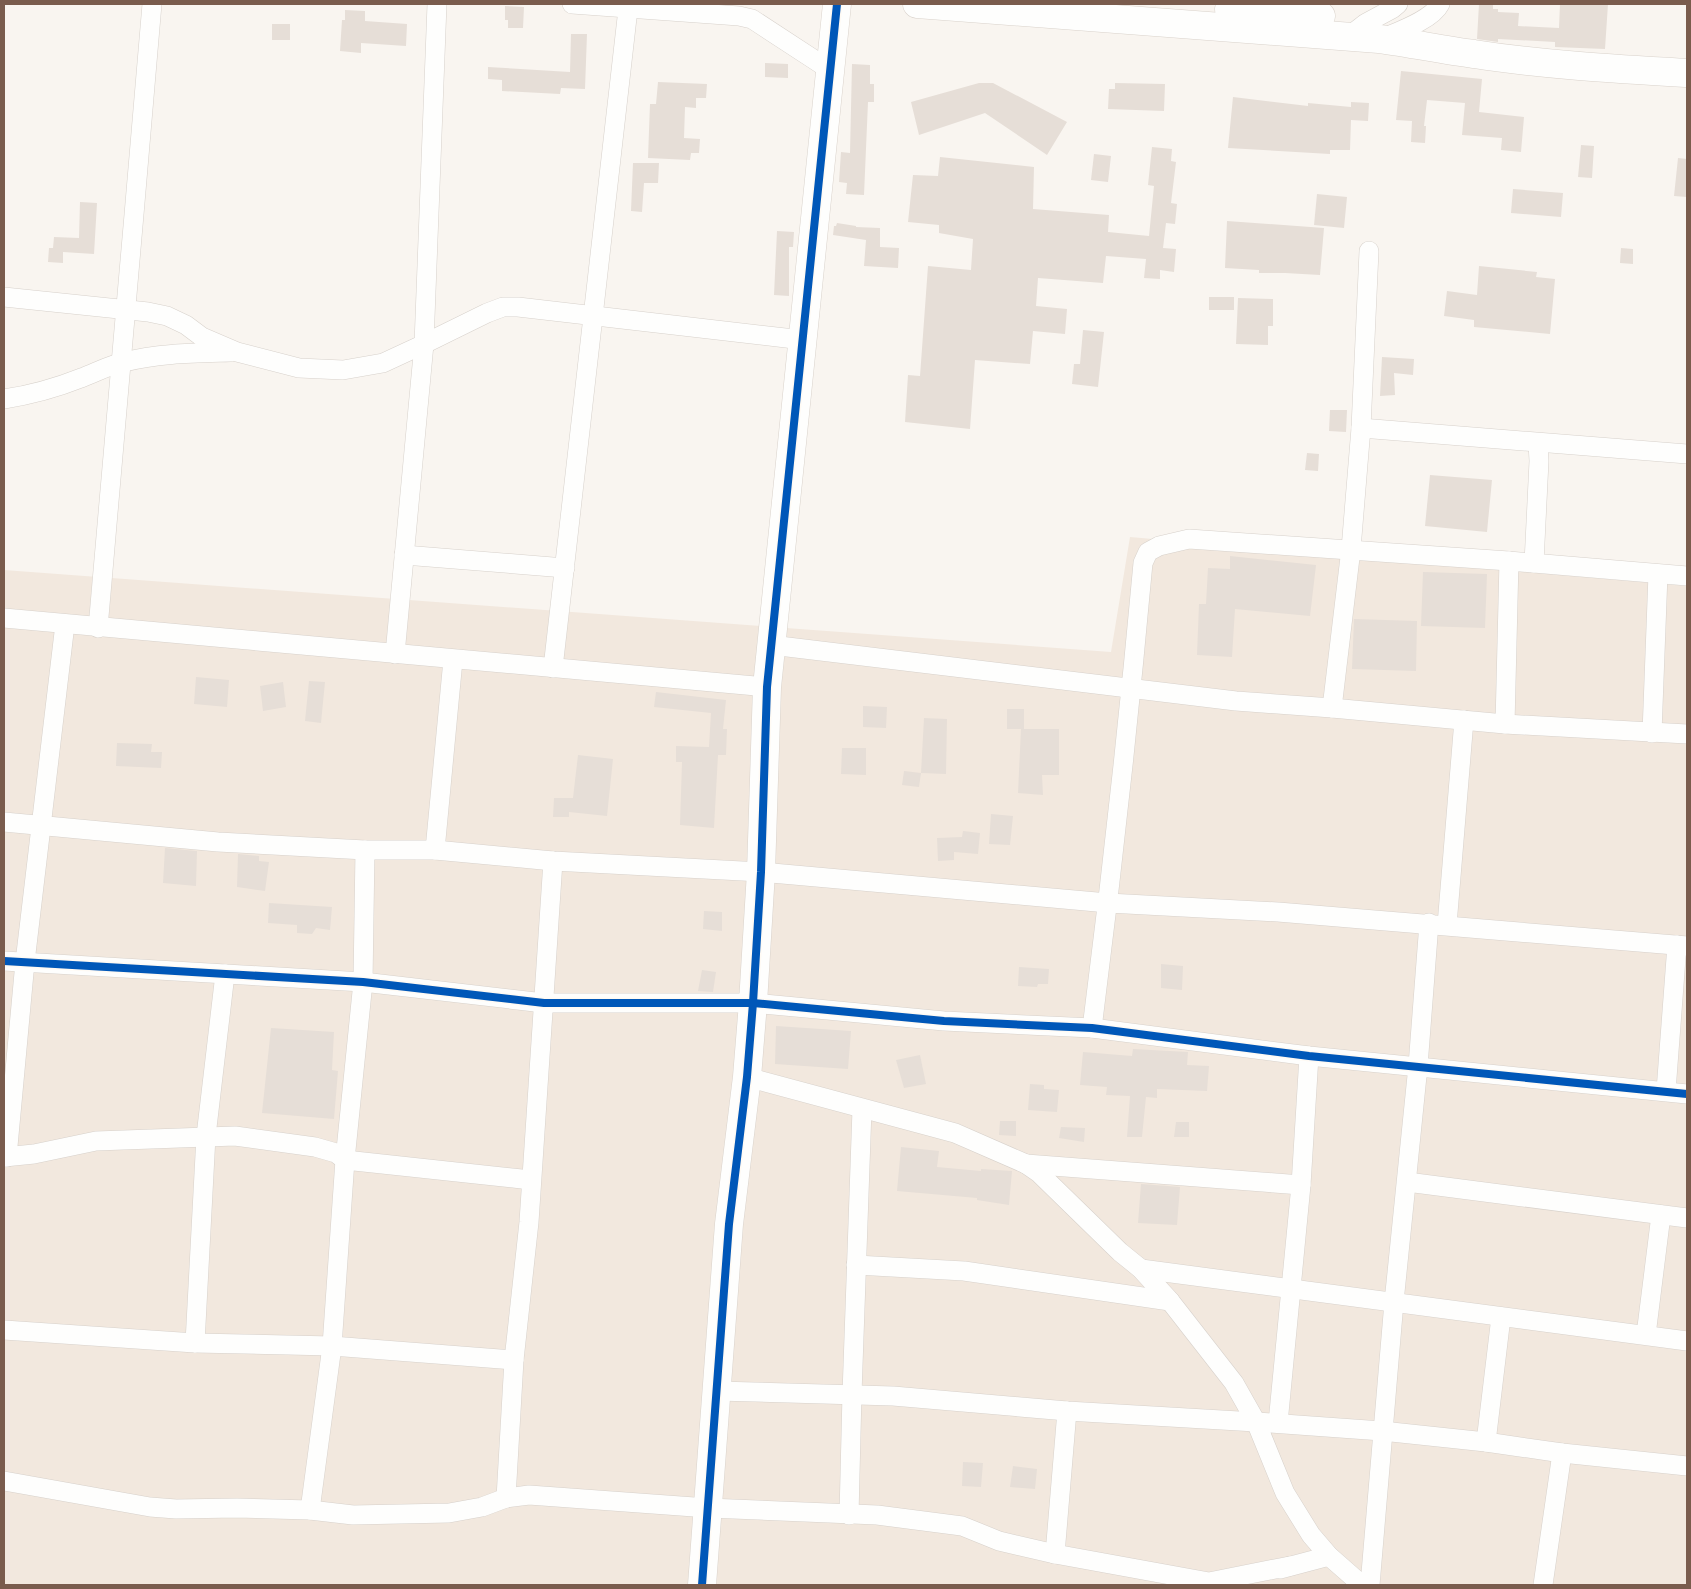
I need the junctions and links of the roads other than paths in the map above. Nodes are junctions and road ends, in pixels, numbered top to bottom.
1 (152, 4) edge
2 (437, 4) edge
3 (572, 4) edge
4 (837, 4) edge
5 (917, 4) edge
6 (1163, 4) edge
7 (1398, 4) edge
8 (1440, 4) edge
9 (971, 6) edge
10 (668, 7) edge
11 (628, 9) junction
12 (1276, 22) junction
13 (1373, 33) junction
14 (830, 70) junction
15 (1687, 73) edge
16 (1369, 251) dead end
17 (4, 297) edge
18 (126, 310) junction
19 (594, 316) junction
20 (803, 340) junction
21 (424, 344) junction
22 (237, 352) junction
23 (123, 362) junction
24 (4, 399) edge
25 (1361, 428) junction
26 (1538, 443) junction
27 (1687, 454) edge
28 (1351, 550) junction
29 (404, 556) junction
30 (1509, 561) junction
31 (1534, 563) junction
32 (565, 568) junction
33 (1658, 574) junction
34 (1687, 576) edge
35 (4, 618) edge
36 (65, 624) junction
37 (98, 628) junction
38 (771, 645) junction
39 (395, 654) junction
40 (453, 660) junction
41 (553, 668) junction
42 (766, 688) junction
43 (1132, 689) junction
44 (1332, 708) junction
45 (1464, 720) junction
46 (1505, 724) junction
47 (1652, 733) junction
48 (1687, 734) edge
49 (4, 822) edge
50 (42, 825) junction
51 (365, 850) junction
52 (435, 850) junction
53 (553, 860) junction
54 (762, 872) junction
55 (1108, 903) junction
56 (1438, 924) junction
57 (1682, 946) edge
58 (4, 961) edge
59 (25, 962) junction
60 (225, 974) junction
61 (363, 982) junction
62 (544, 1004) junction
63 (753, 1004) junction
64 (1092, 1028) junction
65 (1308, 1056) junction
66 (1418, 1066) junction
67 (747, 1077) junction
68 (1666, 1092) junction
69 (1687, 1094) edge
70 (862, 1109) junction
71 (206, 1136) junction
72 (5, 1157) edge
73 (345, 1160) junction
74 (1026, 1164) junction
75 (531, 1180) junction
76 (1406, 1182) junction
77 (1301, 1185) junction
78 (1661, 1215) junction
79 (1687, 1218) edge
80 (856, 1264) junction
81 (1141, 1269) junction
82 (1291, 1289) junction
83 (1170, 1301) junction
84 (1394, 1302) junction
85 (1501, 1317) junction
86 (4, 1330) edge
87 (1646, 1335) junction
88 (1687, 1341) edge
89 (195, 1343) junction
90 (332, 1346) junction
91 (514, 1360) junction
92 (717, 1391) junction
93 (852, 1394) junction
94 (1067, 1411) junction
95 (1256, 1422) junction
96 (1278, 1423) junction
97 (1382, 1431) junction
98 (1486, 1442) junction
99 (1562, 1453) junction
100 (1687, 1466) edge
101 (4, 1481) edge
102 (506, 1498) junction
103 (708, 1508) junction
104 (310, 1510) junction
105 (849, 1515) junction
106 (1055, 1554) junction
107 (1329, 1556) junction
108 (1290, 1566) junction
109 (702, 1585) edge
110 (1240, 1585) edge
111 (1362, 1585) edge
112 (1370, 1585) edge
113 (1543, 1585) edge

1 - 18 street
2 - 21 street
3 - 11 street
4 - 14 street
5 - 9 street
6 - 12 street
7 - 13 street
8 - 13 street
9 - 12 street
10 - 11 street
10 - 14 street
11 - 19 street
12 - 13 street
13 - 15 street
14 - 20 street
16 - 25 street
17 - 18 street
18 - 22 street
18 - 23 street
19 - 20 street
19 - 21 street
19 - 32 street
20 - 38 street
21 - 22 street
21 - 29 street
22 - 23 street
23 - 24 street
23 - 37 street
25 - 26 street
25 - 28 street
26 - 27 street
26 - 31 street
28 - 30 street
28 - 43 street
28 - 44 street
29 - 32 street
29 - 39 street
30 - 31 street
30 - 46 street
31 - 33 street
32 - 41 street
33 - 34 street
33 - 47 street
35 - 36 street
36 - 37 street
36 - 50 street
37 - 39 street
38 - 42 street
38 - 43 street
39 - 40 street
40 - 41 street
40 - 52 street
41 - 42 street
42 - 54 street
43 - 44 street
43 - 55 street
44 - 45 street
45 - 46 street
45 - 56 street
46 - 47 street
47 - 48 street
49 - 50 street
50 - 51 street
50 - 59 street
51 - 52 street
51 - 61 street
52 - 53 street
53 - 54 street
53 - 62 street
54 - 55 street
54 - 63 street
55 - 56 street
55 - 64 street
56 - 57 street
56 - 66 street
57 - 68 street
58 - 59 street
59 - 60 street
59 - 72 street
60 - 61 street
60 - 71 street
61 - 62 street
61 - 73 street
62 - 63 street
62 - 75 street
63 - 64 street
63 - 67 street
64 - 65 street
65 - 66 street
65 - 77 street
66 - 68 street
66 - 76 street
67 - 70 street
67 - 92 street
68 - 69 street
70 - 74 street
70 - 80 street
71 - 72 street
71 - 73 street
71 - 89 street
73 - 75 street
73 - 90 street
74 - 77 street
74 - 81 street
75 - 91 street
76 - 78 street
76 - 84 street
77 - 82 street
78 - 79 street
78 - 87 street
80 - 83 street
80 - 93 street
81 - 82 street
81 - 83 street
82 - 84 street
82 - 96 street
83 - 95 street
84 - 85 street
84 - 97 street
85 - 87 street
85 - 98 street
86 - 89 street
87 - 88 street
89 - 90 street
90 - 91 street
90 - 104 street
91 - 102 street
92 - 93 street
92 - 103 street
93 - 94 street
93 - 105 street
94 - 95 street
94 - 106 street
95 - 96 street
95 - 107 street
96 - 97 street
97 - 98 street
97 - 112 street
98 - 99 street
99 - 100 street
99 - 113 street
101 - 104 street
102 - 103 street
102 - 104 street
103 - 105 street
103 - 109 street
105 - 106 street
106 - 108 street
107 - 108 street
107 - 111 street
108 - 110 street

